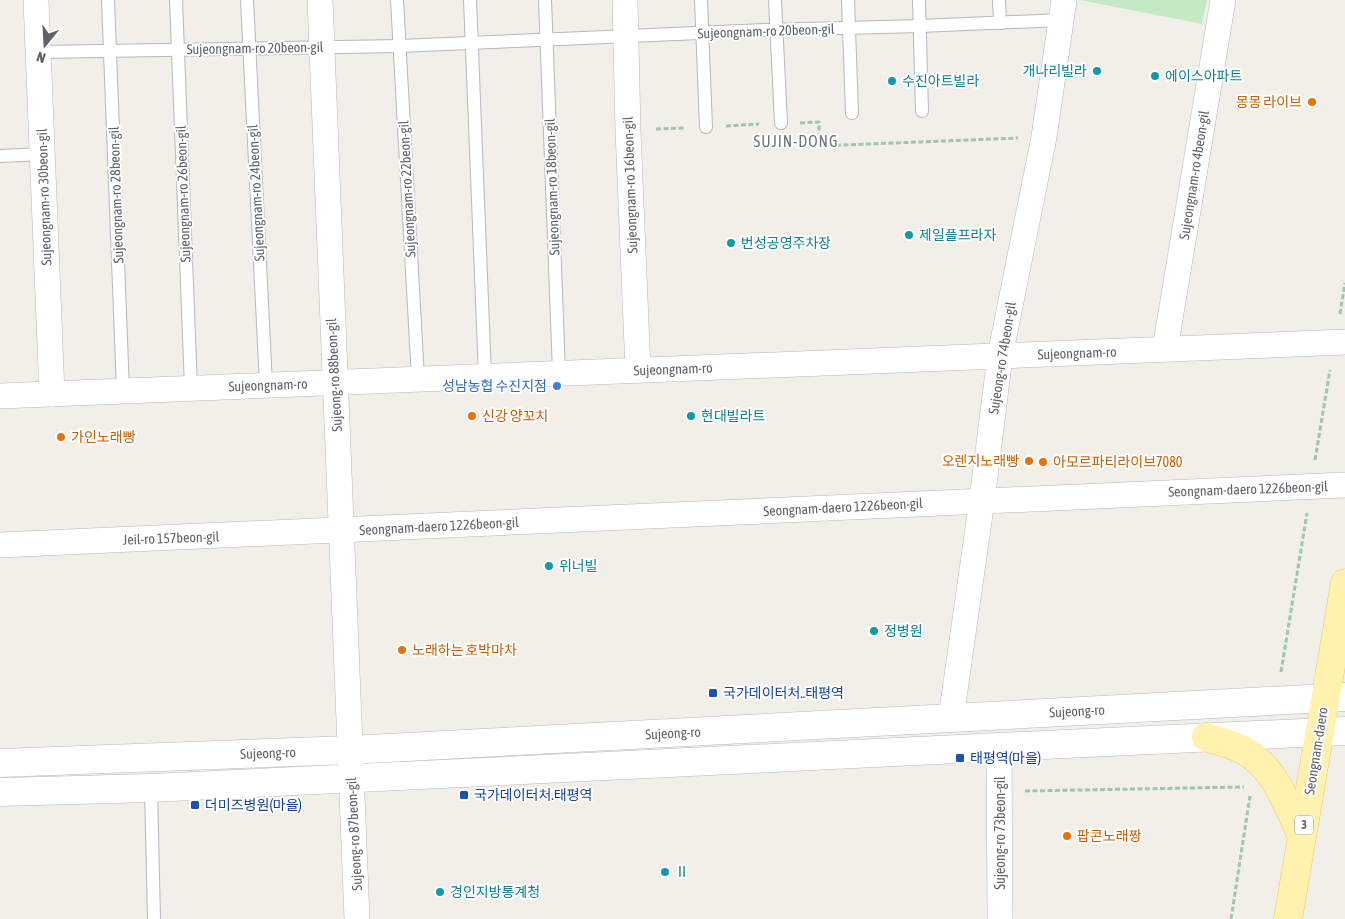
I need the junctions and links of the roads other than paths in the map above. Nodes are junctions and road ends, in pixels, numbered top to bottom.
1 (36, 0) edge
2 (108, 0) edge
3 (176, 0) edge
4 (248, 0) edge
5 (320, 0) edge
6 (397, 0) edge
7 (470, 0) edge
8 (545, 0) edge
9 (625, 0) edge
10 (701, 0) edge
11 (776, 0) edge
12 (848, 0) edge
13 (919, 0) edge
14 (999, 0) edge
15 (1223, 0) edge
16 (1063, 10) edge
17 (1000, 23) junction
18 (920, 26) junction
19 (849, 28) junction
20 (776, 30) junction
21 (702, 33) junction
22 (626, 36) junction
23 (547, 40) junction
24 (472, 43) junction
25 (399, 46) junction
26 (249, 47) junction
27 (321, 47) junction
28 (111, 49) junction
29 (177, 49) junction
30 (39, 52) junction
31 (922, 111) dead end
32 (852, 113) dead end
33 (781, 123) road end
34 (706, 127) road end
35 (43, 154) junction
36 (0, 156) edge
37 (1340, 342) edge
38 (1165, 349) junction
39 (1000, 356) junction
40 (638, 370) junction
41 (559, 373) junction
42 (485, 376) junction
43 (418, 379) junction
44 (334, 382) junction
45 (266, 385) junction
46 (191, 388) junction
47 (123, 391) junction
48 (52, 394) junction
49 (0, 396) edge
50 (1345, 485) edge
51 (982, 500) junction
52 (342, 530) junction
53 (0, 545) edge
54 (1345, 583) edge
55 (1335, 697) edge
56 (951, 718) junction
57 (1332, 732) edge
58 (1206, 737) junction
59 (999, 747) junction
60 (350, 750) junction
61 (0, 763) edge
62 (351, 779) junction
63 (152, 788) junction
64 (0, 792) edge
65 (1302, 836) junction
66 (154, 919) edge
67 (357, 919) edge
68 (987, 919) edge
69 (1001, 919) edge
70 (1288, 919) edge

1 - 30 street, Sujeongnam-ro 30beon-gil
2 - 28 lane, Sujeongnam-ro 28beon-gil
3 - 29 lane, Sujeongnam-ro 26beon-gil
4 - 26 lane, Sujeongnam-ro 24beon-gil
5 - 27 street, Sujeong-ro 88beon-gil
6 - 25 lane, Sujeongnam-ro 22beon-gil
7 - 24 lane
8 - 23 lane, Sujeongnam-ro 18beon-gil
9 - 22 street, Sujeongnam-ro 16beon-gil
10 - 21 lane
11 - 20 lane
12 - 19 lane
13 - 18 lane
14 - 17 lane
15 - 38 street, Sujeongnam-ro 4beon-gil
16 - 17 lane, Sujeongnam-ro 20beon-gil
16 - 39 street, Sujeong-ro 74beon-gil
17 - 18 lane, Sujeongnam-ro 20beon-gil
18 - 19 lane, Sujeongnam-ro 20beon-gil
18 - 31 lane
19 - 20 lane, Sujeongnam-ro 20beon-gil
19 - 32 lane
20 - 21 lane, Sujeongnam-ro 20beon-gil
20 - 33 lane
21 - 22 lane, Sujeongnam-ro 20beon-gil
21 - 34 lane
22 - 23 lane, Sujeongnam-ro 20beon-gil
22 - 40 street, Sujeongnam-ro 16beon-gil
23 - 24 lane, Sujeongnam-ro 20beon-gil
23 - 41 lane, Sujeongnam-ro 18beon-gil
24 - 25 lane, Sujeongnam-ro 20beon-gil
24 - 42 lane
25 - 27 lane, Sujeongnam-ro 20beon-gil
25 - 43 lane, Sujeongnam-ro 22beon-gil
26 - 27 lane, Sujeongnam-ro 20beon-gil
26 - 29 lane, Sujeongnam-ro 20beon-gil
26 - 45 lane, Sujeongnam-ro 24beon-gil
27 - 44 street, Sujeong-ro 88beon-gil
28 - 29 lane, Sujeongnam-ro 20beon-gil
28 - 30 lane, Sujeongnam-ro 20beon-gil
28 - 47 lane, Sujeongnam-ro 28beon-gil
29 - 46 lane, Sujeongnam-ro 26beon-gil
30 - 35 street, Sujeongnam-ro 30beon-gil
35 - 36 lane
35 - 48 street, Sujeongnam-ro 30beon-gil
37 - 38 street, Sujeongnam-ro
38 - 39 street, Sujeongnam-ro
39 - 40 street, Sujeongnam-ro
39 - 51 street, Sujeong-ro 74beon-gil
40 - 41 street, Sujeongnam-ro
41 - 42 street, Sujeongnam-ro
42 - 43 street, Sujeongnam-ro
43 - 44 street, Sujeongnam-ro
44 - 45 street, Sujeongnam-ro
44 - 52 street, Sujeong-ro 88beon-gil
45 - 46 street, Sujeongnam-ro
46 - 47 street, Sujeongnam-ro
47 - 48 street, Sujeongnam-ro
48 - 49 street, Sujeongnam-ro
50 - 51 street, Seongnam-daero 1226beon-gil
51 - 52 street, Seongnam-daero 1226beon-gil
51 - 56 street, Sujeong-ro 74beon-gil
52 - 53 street, Jeil-ro 157beon-gil
52 - 60 street, Sujeong-ro 88beon-gil
54 - 55 main road, Seongnam-daero / 3
55 - 56 main road, Sujeong-ro
55 - 57 main road, Seongnam-daero / 3
56 - 60 main road, Sujeong-ro
57 - 58 main road
57 - 65 main road, Seongnam-daero / 3
58 - 59 main road
58 - 65 main road
59 - 62 main road
59 - 69 street, Sujeong-ro 73beon-gil
60 - 61 main road, Sujeong-ro
60 - 62 street, Sujeong-ro 87beon-gil
62 - 63 main road
62 - 67 street, Sujeong-ro 87beon-gil
63 - 64 main road
63 - 66 lane
65 - 70 main road, Seongnam-daero / 3
68 - 69 street, Sujeong-ro 73beon-gil

